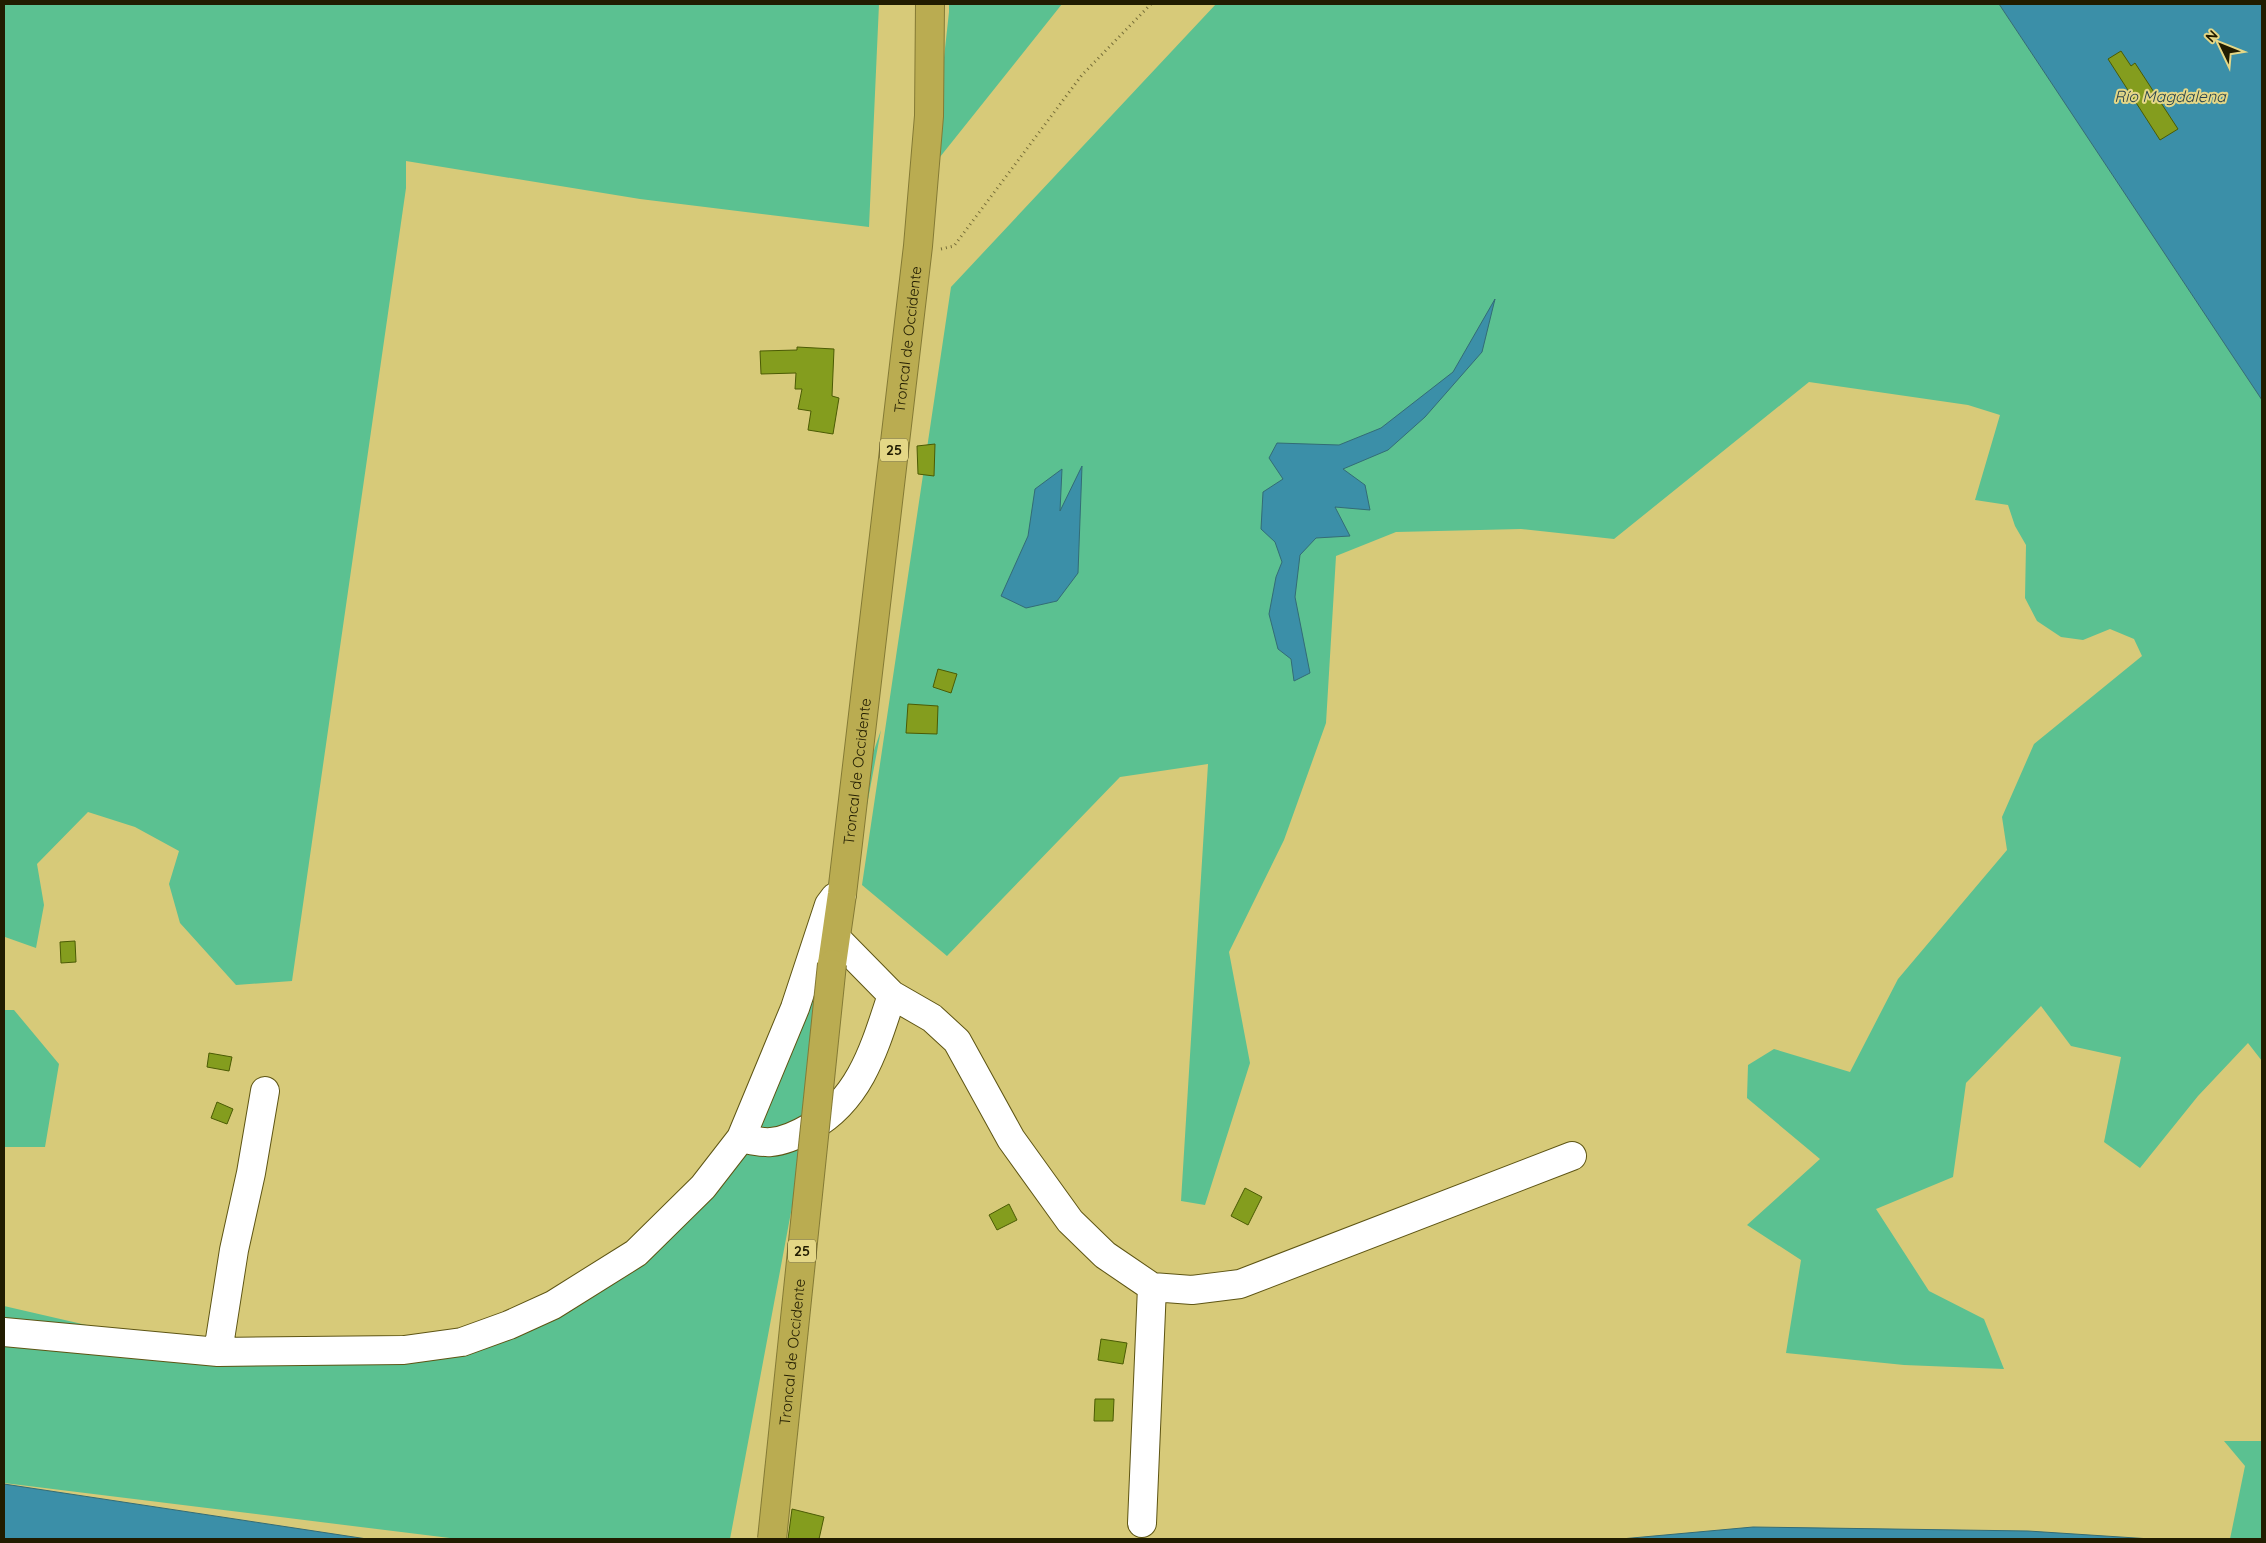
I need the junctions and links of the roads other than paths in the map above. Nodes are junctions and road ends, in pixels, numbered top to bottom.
1 (930, 4) edge
2 (842, 894) junction
3 (836, 937) junction
4 (892, 995) junction
5 (265, 1091) dead end
6 (741, 1138) junction
7 (1572, 1156) dead end
8 (1152, 1287) junction
9 (4, 1332) edge
10 (218, 1352) junction
11 (1142, 1523) dead end
12 (772, 1539) edge

1 - 2 highway, Troncal de Occidente / 25
2 - 3 highway, Troncal de Occidente / 25
2 - 6 street
3 - 4 street
3 - 12 highway, Troncal de Occidente / 25, bridge
4 - 6 street
4 - 8 street
5 - 10 street
6 - 10 street
7 - 8 street
8 - 11 street
9 - 10 street

